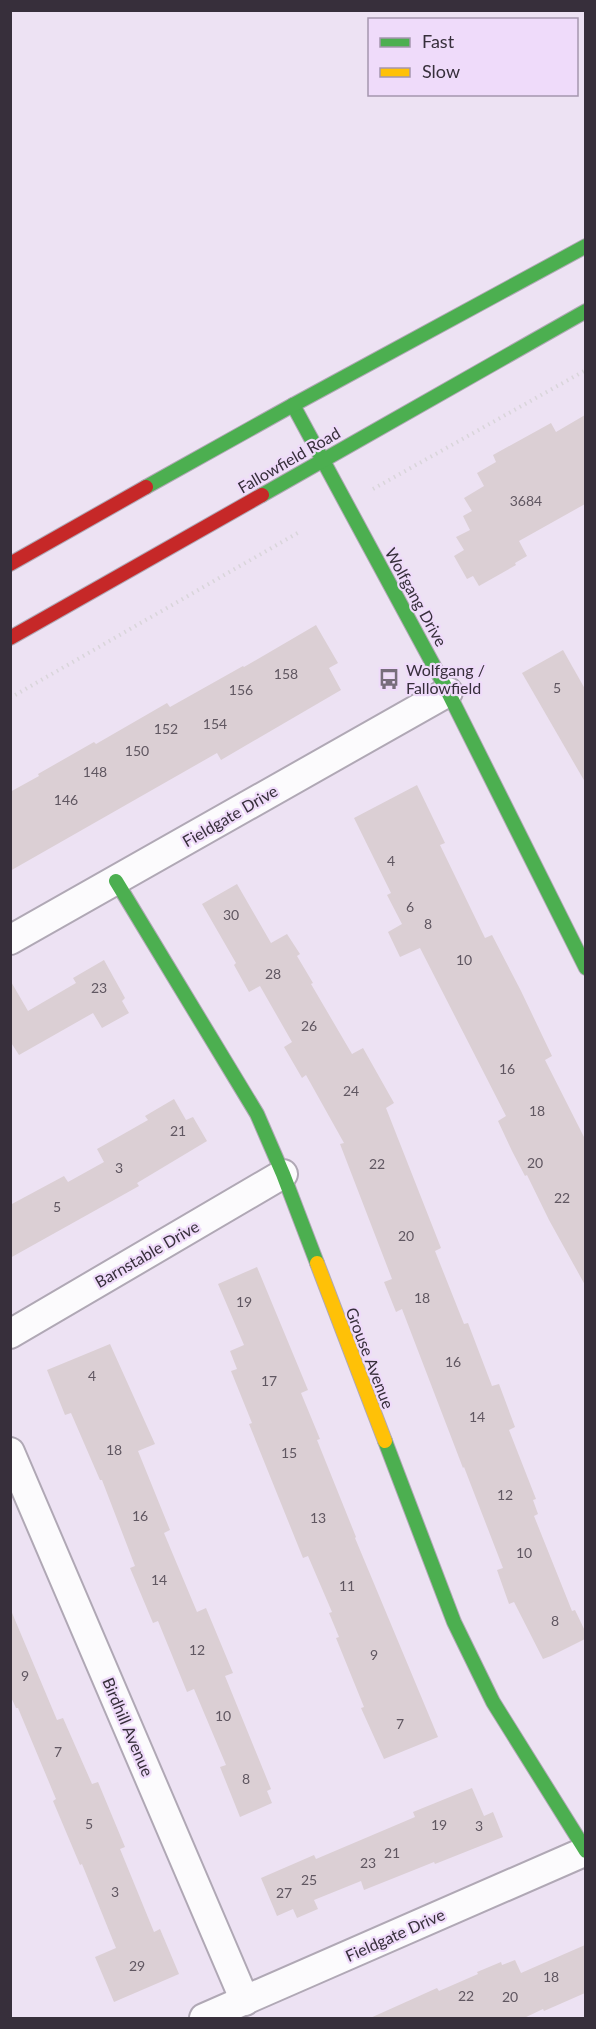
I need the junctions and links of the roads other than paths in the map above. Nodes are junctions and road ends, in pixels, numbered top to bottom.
1 (585, 246) edge
2 (585, 311) edge
3 (294, 405) junction
4 (322, 460) junction
5 (10, 564) edge
6 (10, 639) edge
7 (448, 692) junction
8 (116, 880) junction
9 (10, 940) edge
10 (585, 969) edge
11 (283, 1174) junction
12 (10, 1334) edge
13 (10, 1452) edge
14 (585, 1851) edge
15 (245, 2001) junction
16 (204, 2019) edge

1 - 3 street
2 - 4 street, Fallowfield Road
3 - 4 street, Wolfgang Drive
3 - 5 street
4 - 6 street, Fallowfield Road
4 - 7 street, Wolfgang Drive
7 - 8 street, Fieldgate Drive
7 - 10 street, Wolfgang Drive
8 - 9 street, Fieldgate Drive
8 - 11 street, Grouse Avenue
11 - 12 street, Barnstable Drive
11 - 14 street, Grouse Avenue
13 - 15 street, Birdhill Avenue
14 - 15 street, Fieldgate Drive
15 - 16 street, Fieldgate Drive

